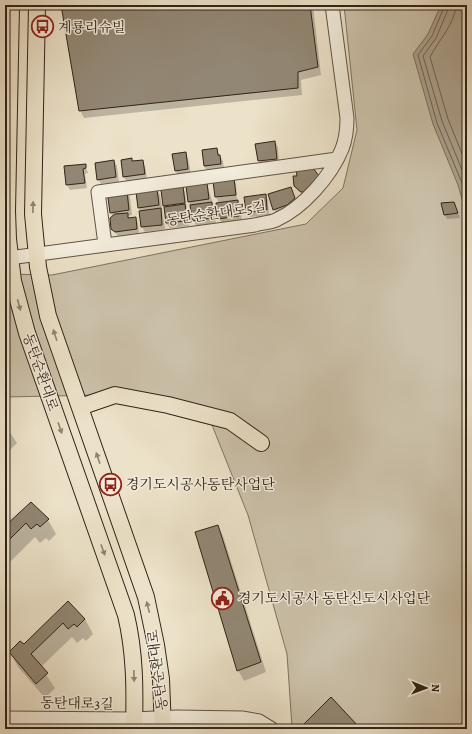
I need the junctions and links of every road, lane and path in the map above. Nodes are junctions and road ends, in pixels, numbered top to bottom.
1 (11, 5) edge
2 (37, 5) edge
3 (332, 5) edge
4 (337, 159) junction
5 (105, 244) junction
6 (36, 253) junction
7 (10, 258) junction
8 (80, 407) junction
9 (261, 443) dead end
10 (5, 718) edge
11 (148, 723) edge
12 (272, 729) edge

1 - 7 main road, 동탄순환대로
6 -> 2 main road, 동탄순환대로
3 - 4 street, 동탄순환대로5길
4 - 5 street, 동탄순환대로5길
4 - 5 street
5 - 6 street, 동탄순환대로5길
6 - 7 street, 동탄순환대로5길
8 -> 6 main road, 동탄순환대로
7 -> 11 main road, 동탄순환대로
8 - 9 main road
11 -> 8 main road, 동탄순환대로
10 - 11 street, 동탄대로3길
11 - 12 street, 동탄대로3길

